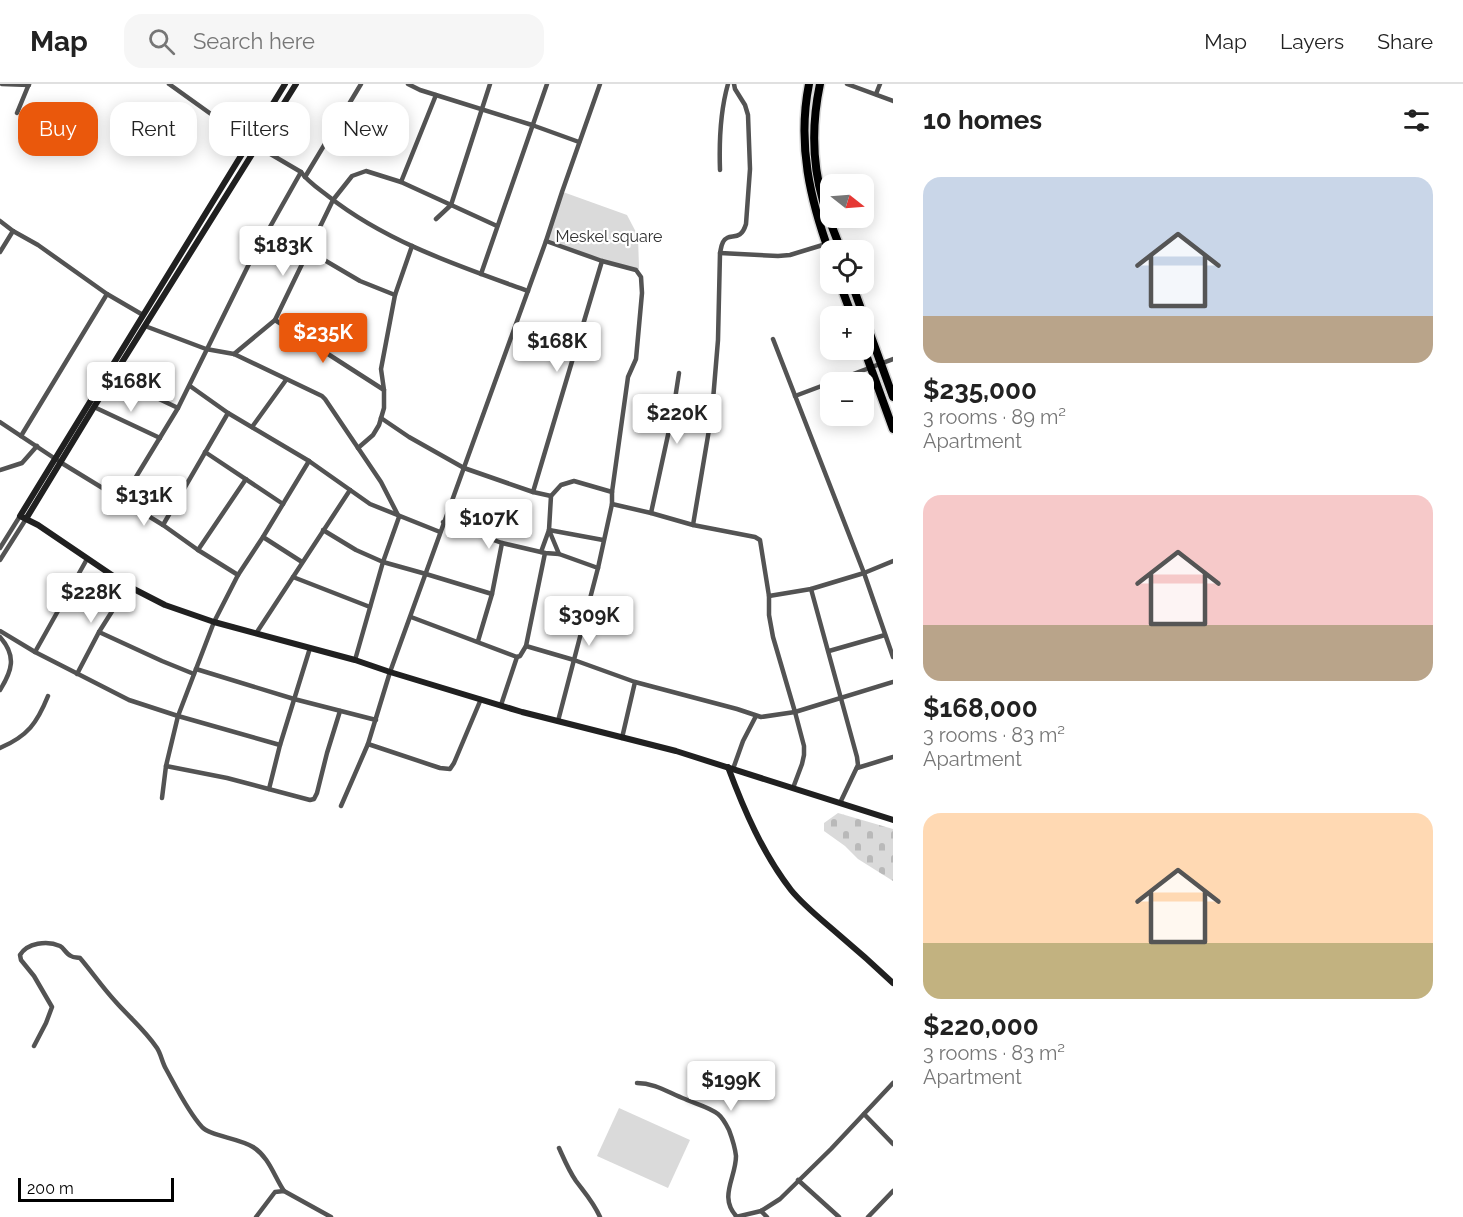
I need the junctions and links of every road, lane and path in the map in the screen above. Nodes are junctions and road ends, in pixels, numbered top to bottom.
1 (2, 84) edge
2 (29, 84) edge
3 (169, 84) edge
4 (285, 84) edge
5 (296, 84) edge
6 (361, 84) edge
7 (408, 84) edge
8 (425, 84) edge
9 (490, 84) edge
10 (546, 84) edge
11 (600, 84) edge
12 (728, 84) edge
13 (734, 84) edge
14 (809, 84) edge
15 (820, 84) edge
16 (847, 84) edge
17 (880, 84) edge
18 (420, 90) junction
19 (876, 94) junction
20 (436, 95) junction
21 (893, 101) edge
22 (274, 102) edge
23 (284, 102) edge
24 (481, 110) junction
25 (17, 113) dead end
26 (209, 113) edge
27 (532, 126) junction
28 (579, 142) junction
29 (241, 156) edge
30 (250, 156) edge
31 (273, 156) edge
32 (720, 170) dead end
33 (301, 172) junction
34 (305, 177) junction
35 (401, 182) junction
36 (333, 200) junction
37 (451, 205) junction
38 (436, 219) dead end
39 (0, 221) edge
40 (497, 226) junction
41 (13, 231) junction
42 (825, 240) edge
43 (837, 240) edge
44 (546, 241) junction
45 (412, 246) junction
46 (820, 246) edge
47 (309, 251) junction
48 (0, 252) edge
49 (720, 253) junction
50 (602, 261) junction
51 (481, 274) junction
52 (528, 291) junction
53 (107, 294) junction
54 (856, 294) edge
55 (395, 295) junction
56 (143, 315) junction
57 (275, 320) junction
58 (145, 326) junction
59 (773, 339) dead end
60 (206, 349) junction
61 (234, 354) junction
62 (893, 358) edge
63 (868, 360) edge
64 (881, 363) junction
65 (870, 367) junction
66 (679, 373) dead end
67 (113, 377) junction
68 (286, 380) junction
69 (190, 386) junction
70 (384, 390) junction
71 (795, 396) junction
72 (893, 397) edge
73 (94, 407) junction
74 (178, 408) junction
75 (228, 413) junction
76 (381, 418) junction
77 (0, 422) edge
78 (252, 427) junction
79 (893, 429) edge
80 (21, 436) junction
81 (160, 438) junction
82 (37, 446) junction
83 (358, 448) junction
84 (205, 452) junction
85 (309, 460) junction
86 (57, 461) junction
87 (464, 468) junction
88 (0, 470) edge
89 (246, 479) junction
90 (350, 490) junction
91 (533, 492) junction
92 (612, 492) junction
93 (551, 495) junction
94 (122, 500) junction
95 (283, 504) junction
96 (612, 504) junction
97 (651, 513) junction
98 (23, 517) junction
99 (399, 517) junction
100 (443, 522) junction
101 (163, 525) junction
102 (693, 525) junction
103 (323, 530) junction
104 (549, 530) junction
105 (440, 532) junction
106 (263, 537) junction
107 (603, 540) junction
108 (502, 543) junction
109 (0, 548) edge
110 (198, 550) junction
111 (543, 553) junction
112 (559, 554) junction
113 (87, 559) junction
114 (0, 560) edge
115 (893, 561) edge
116 (302, 562) junction
117 (383, 562) junction
118 (598, 568) junction
119 (864, 573) junction
120 (426, 574) junction
121 (238, 575) junction
122 (293, 577) junction
123 (128, 586) junction
124 (811, 589) junction
125 (492, 594) junction
126 (769, 596) junction
127 (370, 606) junction
128 (411, 617) junction
129 (214, 622) junction
130 (0, 631) edge
131 (99, 632) junction
132 (257, 632) junction
133 (885, 635) junction
134 (0, 638) edge
135 (478, 641) junction
136 (526, 646) junction
137 (310, 648) junction
138 (829, 651) junction
139 (35, 652) junction
140 (517, 657) junction
141 (893, 657) edge
142 (355, 660) junction
143 (574, 660) junction
144 (195, 672) junction
145 (390, 672) junction
146 (77, 674) junction
147 (635, 682) junction
148 (893, 682) edge
149 (0, 690) edge
150 (48, 696) dead end
151 (841, 698) junction
152 (294, 699) junction
153 (481, 699) junction
154 (501, 705) junction
155 (340, 711) junction
156 (795, 712) junction
157 (178, 716) junction
158 (756, 716) junction
159 (376, 720) junction
160 (558, 721) junction
161 (622, 738) junction
162 (368, 744) junction
163 (280, 745) junction
164 (0, 747) edge
165 (893, 757) edge
166 (166, 766) junction
167 (730, 768) junction
168 (857, 768) junction
169 (793, 788) junction
170 (269, 789) junction
171 (162, 798) dead end
172 (840, 803) junction
173 (341, 807) dead end
174 (893, 820) edge
175 (893, 983) edge
176 (34, 1046) dead end
177 (638, 1083) dead end
178 (893, 1083) edge
179 (864, 1114) junction
180 (893, 1144) edge
181 (559, 1148) dead end
182 (798, 1180) junction
183 (284, 1191) junction
184 (893, 1191) edge
185 (761, 1211) junction
186 (256, 1217) edge
187 (331, 1217) edge
188 (600, 1217) edge
189 (737, 1217) edge
190 (767, 1217) edge
191 (839, 1217) edge
192 (868, 1217) edge

1 - 2 street
2 - 25 street
3 - 26 street
4 - 22 street
5 - 23 street
6 - 34 street
7 - 18 street
8 - 18 street
9 - 24 street
10 - 27 street
11 - 28 street
12 - 32 street
13 - 49 street
14 - 42 highway
15 - 43 highway
16 - 19 street
17 - 19 street
18 - 20 street
19 - 21 street
20 - 24 street
20 - 35 street
24 - 27 street
24 - 37 street
27 - 28 street
27 - 40 street
28 - 44 street
29 - 56 street
30 - 58 street
31 - 33 street
33 - 34 street
33 - 60 street
34 - 36 street
35 - 36 street
35 - 37 street
36 - 45 street
36 - 47 street
37 - 38 street
37 - 40 street
39 - 41 street
40 - 51 street
41 - 48 street
41 - 53 street
44 - 50 street
44 - 52 street
45 - 51 street
45 - 55 street
46 - 49 street
47 - 55 street
47 - 57 street
49 - 102 street
50 - 91 street
50 - 92 street
51 - 52 street
52 - 87 street
53 - 56 street
53 - 80 street
54 - 64 highway
55 - 70 street
56 - 86 street
57 - 61 street
57 - 70 street
58 - 60 street
58 - 67 street
59 - 71 street
60 - 61 street
60 - 69 street
61 - 68 street
62 - 64 street
63 - 65 highway
64 - 65 street
64 - 72 highway
65 - 71 street
65 - 79 highway
66 - 97 street
67 - 73 street
67 - 74 street
68 - 78 street
68 - 83 street
69 - 74 street
69 - 75 street
70 - 76 street
71 - 119 street
73 - 81 street
73 - 86 street
74 - 81 street
75 - 78 street
75 - 84 street
76 - 83 street
76 - 87 street
77 - 80 street
78 - 85 street
80 - 82 street
81 - 94 street
82 - 86 street
82 - 88 street
83 - 99 street
84 - 89 street
84 - 101 street
85 - 90 street
85 - 95 street
86 - 94 street
86 - 98 street
87 - 91 street
87 - 100 street
89 - 95 street
89 - 110 street
90 - 99 street
90 - 103 street
91 - 93 street
92 - 93 street
92 - 96 street
93 - 104 street
94 - 101 street
95 - 106 street
96 - 97 street
96 - 107 street
97 - 102 street
98 - 109 street
98 - 113 street
98 - 114 street
99 - 105 street
99 - 117 street
100 - 105 street
100 - 108 street
101 - 110 street
102 - 126 street
103 - 116 street
103 - 117 street
104 - 107 street
104 - 111 street
104 - 112 street
105 - 120 street
106 - 116 street
106 - 121 street
107 - 118 street
108 - 111 street
108 - 125 street
110 - 121 street
111 - 112 street
111 - 136 street
112 - 118 street
113 - 123 street
113 - 139 street
115 - 119 street
116 - 122 street
117 - 120 street
117 - 127 street
118 - 143 street
119 - 124 street
119 - 133 street
120 - 125 street
120 - 128 street
121 - 129 street
122 - 127 street
122 - 132 street
123 - 129 street
123 - 131 street
124 - 126 street
124 - 138 street
125 - 135 street
126 - 156 street
127 - 142 street
128 - 135 street
128 - 145 street
129 - 132 street
129 - 144 street
130 - 139 street
131 - 144 street
131 - 146 street
132 - 137 street
133 - 138 street
133 - 141 street
134 - 149 street
135 - 140 street
136 - 140 street
136 - 143 street
137 - 142 street
137 - 152 street
138 - 151 street
139 - 146 street
140 - 154 street
142 - 145 street
143 - 147 street
143 - 160 street
144 - 152 street
144 - 157 street
145 - 153 street
145 - 159 street
146 - 157 street
147 - 158 street
147 - 161 street
148 - 151 street
150 - 164 street
151 - 156 street
151 - 168 street
152 - 155 street
152 - 163 street
153 - 154 street
153 - 162 street
154 - 160 street
155 - 159 street
155 - 170 street
156 - 158 street
156 - 169 street
157 - 163 street
157 - 166 street
158 - 167 street
159 - 162 street
160 - 161 street
161 - 167 street
162 - 173 street
163 - 170 street
165 - 168 street
166 - 170 street
166 - 171 street
167 - 169 street
167 - 175 street
168 - 172 street
169 - 172 street
172 - 174 street
176 - 183 street
177 - 189 street
178 - 179 street
179 - 180 street
179 - 182 street
181 - 188 street
182 - 185 street
182 - 191 street
183 - 186 street
183 - 187 street
184 - 192 street
185 - 189 street
185 - 190 street

